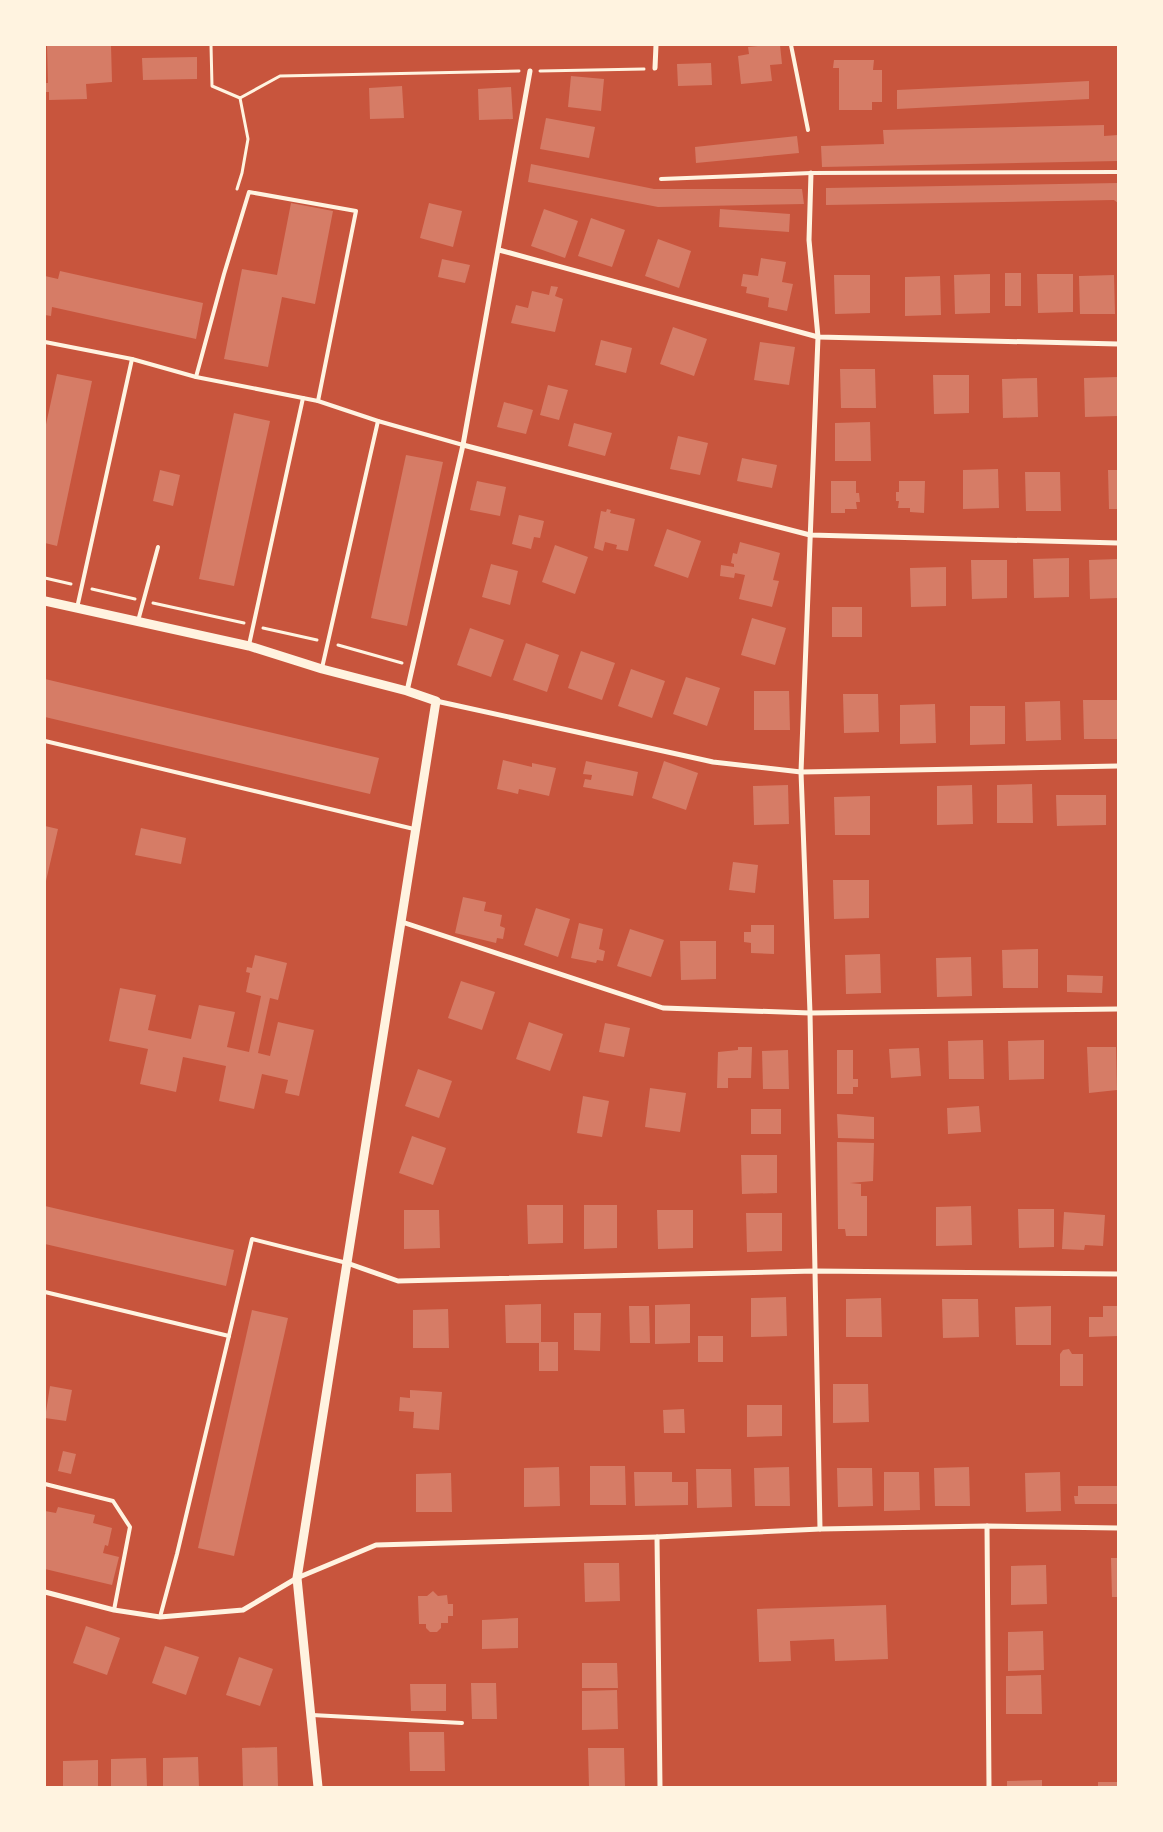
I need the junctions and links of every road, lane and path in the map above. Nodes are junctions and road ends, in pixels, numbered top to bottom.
1 (211, 45) edge
2 (656, 45) edge
3 (791, 45) edge
4 (654, 68) joint
5 (530, 71) junction
6 (240, 98) junction
7 (808, 130) dead end
8 (1118, 172) edge
9 (811, 174) junction
10 (661, 179) dead end
11 (249, 192) junction
12 (500, 250) junction
13 (818, 337) junction
14 (45, 342) edge
15 (1118, 344) edge
16 (132, 359) junction
17 (196, 378) junction
18 (303, 398) junction
19 (318, 401) junction
20 (378, 421) junction
21 (463, 445) junction
22 (810, 535) junction
23 (1118, 543) edge
24 (158, 547) dead end
25 (45, 578) edge
26 (82, 587) junction
27 (144, 600) junction
28 (45, 601) edge
29 (77, 608) junction
30 (138, 622) junction
31 (254, 626) junction
32 (328, 642) junction
33 (249, 646) junction
34 (413, 666) junction
35 (322, 669) junction
36 (407, 690) junction
37 (436, 701) junction
38 (45, 742) edge
39 (1118, 766) edge
40 (800, 772) junction
41 (416, 830) junction
42 (402, 922) junction
43 (1118, 1009) edge
44 (810, 1013) junction
45 (347, 1263) junction
46 (815, 1271) junction
47 (1118, 1274) edge
48 (45, 1292) edge
49 (229, 1336) junction
50 (45, 1484) edge
51 (987, 1526) junction
52 (1118, 1528) edge
53 (820, 1529) junction
54 (657, 1537) junction
55 (298, 1578) junction
56 (45, 1592) edge
57 (114, 1610) junction
58 (160, 1617) junction
59 (312, 1715) junction
60 (462, 1723) dead end
61 (318, 1787) edge
62 (660, 1787) edge
63 (990, 1787) edge

1 - 6 path
2 - 4 street
3 - 7 lane
4 - 5 path
5 - 6 path
5 - 12 street
6 - 11 path
8 - 9 lane
9 - 10 lane
9 - 13 street
11 - 17 lane
11 - 19 lane
12 - 13 street
12 - 21 street
13 - 15 street
13 - 22 street
14 - 16 lane
16 - 17 lane
16 - 26 lane
17 - 18 lane
18 - 19 lane
18 - 31 lane
19 - 20 lane
20 - 21 lane
20 - 32 lane
21 - 22 street
21 - 34 street
22 - 23 street
22 - 40 street
24 - 27 lane
25 - 26 path
26 - 27 path
26 - 29 lane
27 - 30 lane
27 - 31 path
28 - 29 street
29 - 30 street
30 - 33 street
31 - 32 path
31 - 33 lane
32 - 34 path
32 - 35 lane
33 - 35 street
34 - 36 street
35 - 36 street
36 - 37 street
37 - 40 street
37 - 41 street
38 - 41 lane
39 - 40 street
40 - 44 street
41 - 42 street
42 - 44 street
42 - 45 street
43 - 44 street
44 - 46 street
45 - 46 street
45 - 49 lane
45 - 55 street
46 - 47 street
46 - 53 street
48 - 49 lane
49 - 58 lane
50 - 57 lane
51 - 52 street
51 - 53 street
51 - 63 street
53 - 54 street
54 - 55 street
54 - 62 street
55 - 58 street
55 - 59 street
56 - 57 street
57 - 58 street
59 - 60 lane
59 - 61 street

